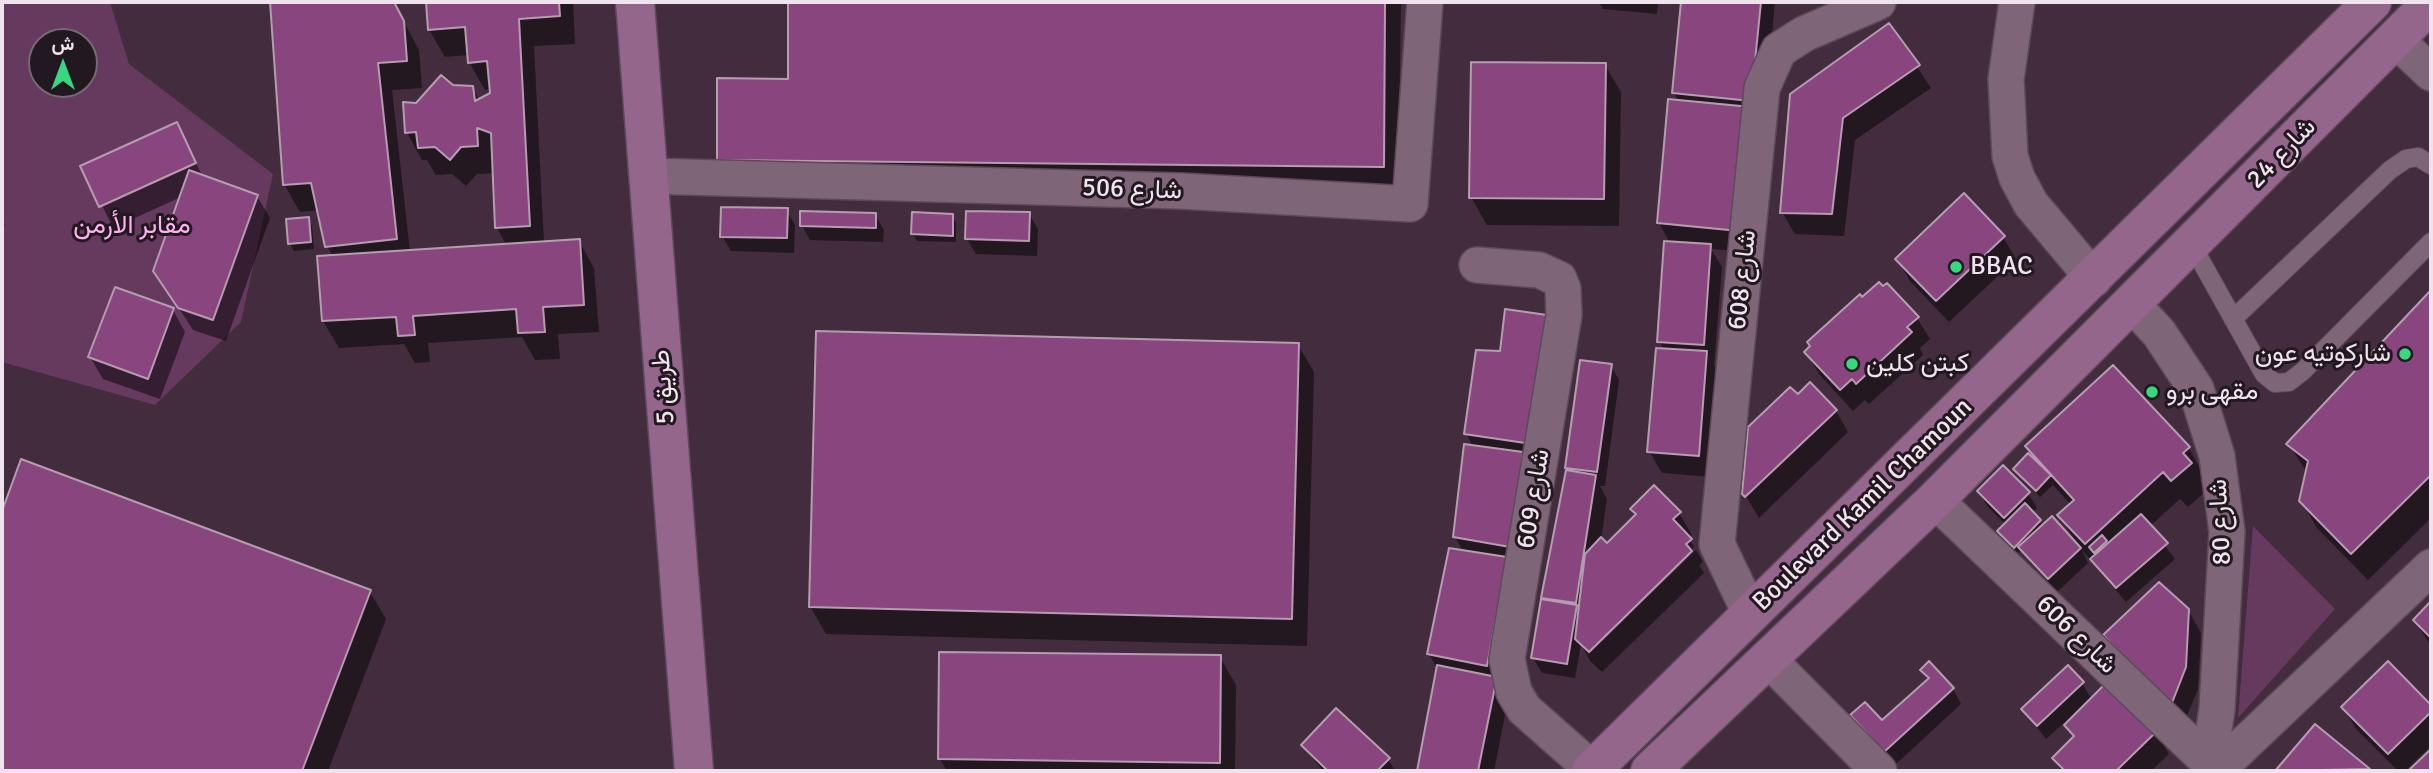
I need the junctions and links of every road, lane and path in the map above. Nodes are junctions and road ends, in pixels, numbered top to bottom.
1 (635, 2) edge
2 (1425, 2) edge
3 (1878, 2) edge
4 (2017, 2) edge
5 (2372, 2) edge
6 (2429, 10) edge
7 (2395, 39) junction
8 (2431, 73) edge
9 (2431, 165) edge
10 (650, 176) junction
11 (2431, 243) edge
12 (2192, 245) junction
13 (1477, 265) dead end
14 (2094, 279) junction
15 (2133, 305) junction
16 (2232, 319) junction
17 (1935, 500) junction
18 (2431, 567) edge
19 (1751, 615) junction
20 (1768, 659) junction
21 (2214, 768) edge
22 (694, 771) edge
23 (1592, 771) edge
24 (1650, 771) edge
25 (1879, 771) edge

1 - 10 main road, طريق 5
2 - 10 street, شارع 506
3 - 19 street, شارع 608
4 - 14 street
5 - 14 main road, Boulevard Kamil Chamoun
6 - 7 main road, شارع 24
7 - 8 street
7 - 12 main road, شارع 24
9 - 16 lane
10 - 22 main road, طريق 5
11 - 16 lane
12 - 15 main road, شارع 24
12 - 16 lane
13 - 23 street, شارع 609
14 - 19 main road, Boulevard Kamil Chamoun
15 - 17 main road, Boulevard Kamil Chamoun
15 - 21 street, شارع 80
17 - 20 main road, Boulevard Kamil Chamoun
17 - 21 street, شارع 606
18 - 21 street
19 - 23 main road, Boulevard Kamil Chamoun
20 - 24 main road, Boulevard Kamil Chamoun
20 - 25 street

